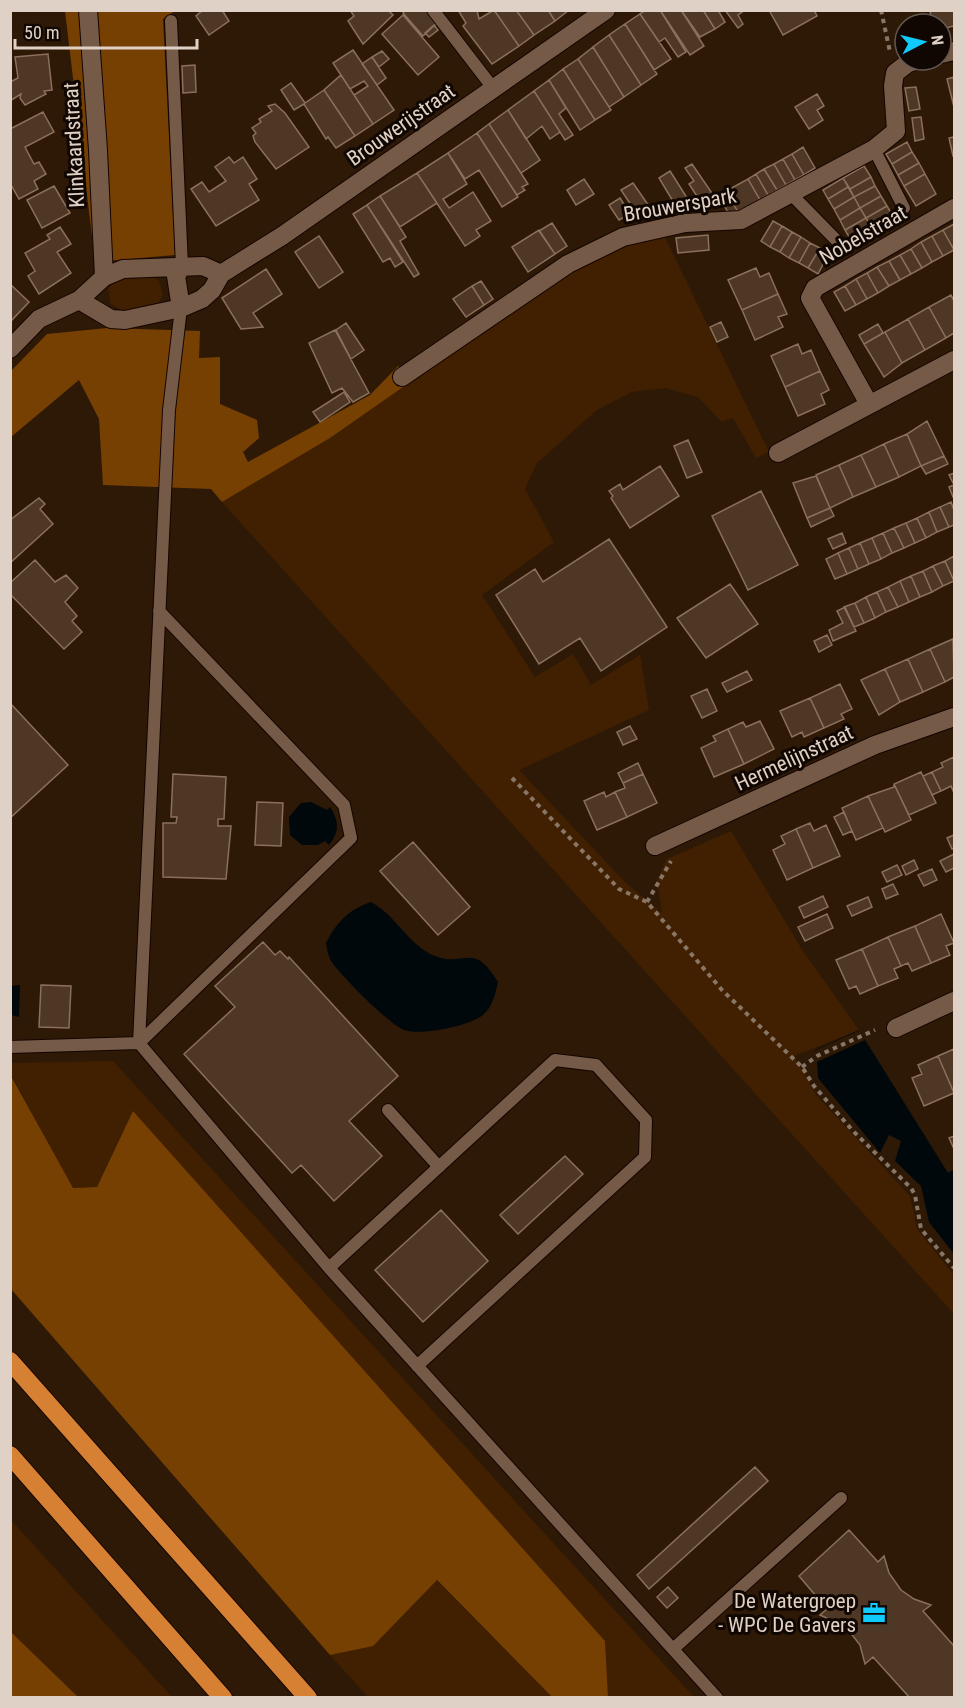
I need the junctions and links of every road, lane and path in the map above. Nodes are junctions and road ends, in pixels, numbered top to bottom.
1 (88, 10) edge
2 (433, 10) edge
3 (606, 10) edge
4 (881, 10) edge
5 (171, 21) dead end
6 (895, 73) joint
7 (493, 88) junction
8 (874, 150) junction
9 (791, 194) junction
10 (904, 207) dead end
11 (954, 208) edge
12 (842, 246) dead end
13 (182, 266) junction
14 (221, 274) junction
15 (104, 277) junction
16 (79, 300) junction
17 (181, 308) junction
18 (10, 349) edge
19 (954, 360) edge
20 (402, 377) dead end
21 (869, 404) junction
22 (778, 453) dead end
23 (159, 611) junction
24 (954, 717) edge
25 (512, 778) dead end
26 (675, 837) junction
27 (655, 846) dead end
28 (647, 902) junction
29 (954, 1001) edge
30 (896, 1028) dead end
31 (862, 1035) dead end
32 (138, 1043) junction
33 (10, 1047) edge
34 (802, 1067) junction
35 (388, 1110) dead end
36 (439, 1167) junction
37 (329, 1268) junction
38 (954, 1268) edge
39 (10, 1361) edge
40 (417, 1366) junction
41 (10, 1455) edge
42 (841, 1498) dead end
43 (673, 1649) junction
44 (223, 1698) edge
45 (308, 1698) edge
46 (717, 1698) edge

1 - 15 street, Klinkaardstraat
2 - 7 lane
3 - 7 street, Brouwerijstraat
4 - 6 path
5 - 13 lane
6 - 8 street, Brouwerspark
7 - 14 street, Brouwerijstraat
8 - 9 street, Brouwerspark
8 - 10 lane
9 - 12 lane
9 - 20 street, Brouwerspark
11 - 21 street, Nobelstraat
13 - 14 street
13 - 15 street
13 - 17 street
14 - 17 street, Brouwerijstraat
15 - 16 street
16 - 17 street, Brouwerijstraat
16 - 18 street
17 - 23 lane
19 - 21 street
21 - 22 street
23 - 32 lane
23 - 32 lane
24 - 26 street, Hermelijnstraat
25 - 28 path
26 - 27 street, Hermelijnstraat
26 - 28 path
28 - 34 path
29 - 30 street
31 - 34 path
32 - 33 lane
32 - 37 lane
34 - 38 path
35 - 36 lane
36 - 37 lane
36 - 40 lane
37 - 40 lane
39 - 45 highway
40 - 43 lane
41 - 44 highway
42 - 43 lane
43 - 46 lane

